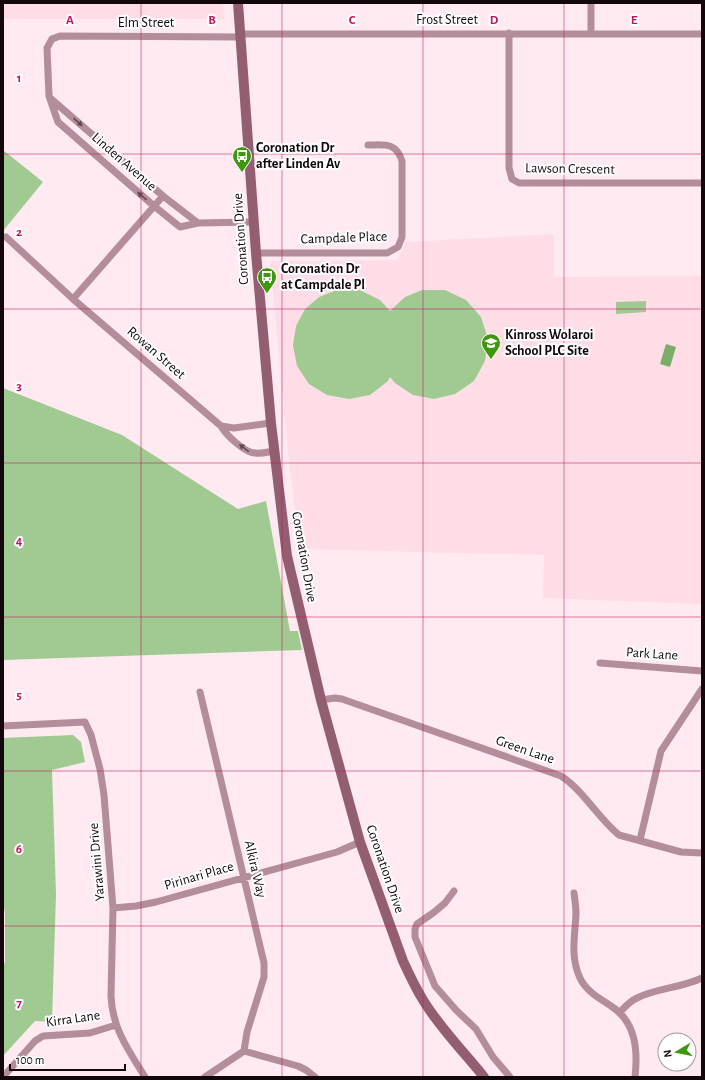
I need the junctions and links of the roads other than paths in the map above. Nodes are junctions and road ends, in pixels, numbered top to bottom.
1 (238, 3) edge
2 (591, 3) edge
3 (508, 33) junction
4 (591, 33) junction
5 (702, 34) edge
6 (240, 35) junction
7 (52, 40) joint
8 (48, 96) junction
9 (368, 145) dead end
10 (702, 183) edge
11 (163, 196) junction
12 (154, 206) junction
13 (253, 222) junction
14 (198, 223) junction
15 (6, 238) dead end
16 (256, 253) junction
17 (73, 299) junction
18 (271, 423) junction
19 (221, 426) junction
20 (274, 451) junction
21 (600, 664) dead end
22 (702, 671) edge
23 (702, 689) edge
24 (200, 692) dead end
25 (321, 700) junction
26 (3, 726) edge
27 (640, 840) junction
28 (360, 842) junction
29 (702, 853) edge
30 (244, 877) junction
31 (454, 891) dead end
32 (574, 893) dead end
33 (113, 908) junction
34 (702, 978) edge
35 (620, 1012) junction
36 (116, 1026) junction
37 (244, 1051) junction
38 (3, 1077) edge
39 (146, 1077) edge
40 (205, 1077) edge
41 (315, 1077) edge
42 (484, 1077) edge
43 (510, 1077) edge
44 (635, 1077) edge

1 - 6 main road, Coronation Drive
2 - 4 street
3 - 4 street, Frost Street
3 - 6 street, Frost Street
3 - 10 street, Lawson Crescent
4 - 5 street, Frost Street
6 - 7 street, Elm Street
6 - 13 main road, Coronation Drive
7 - 8 street, Linden Avenue
8 -> 11 street, Linden Avenue
12 -> 8 street, Linden Avenue
9 - 16 street, Campdale Place
11 - 12 street
11 - 14 street, Linden Avenue
12 - 14 street, Linden Avenue
12 - 17 street
13 - 14 street, Linden Avenue
13 - 16 main road, Coronation Drive
15 - 17 street, Rowan Street
16 - 18 main road, Coronation Drive
17 - 19 street, Rowan Street
18 - 19 street
18 - 20 main road, Coronation Drive
20 -> 19 street, Rowan Street
20 - 25 main road, Coronation Drive
21 - 22 street, Park Lane
23 - 27 street
24 - 30 street, Alkira Way
25 - 27 street, Green Lane
25 - 28 main road, Coronation Drive
26 - 33 street, Yarawini Drive
27 - 29 street, Green Lane
28 - 30 street, Pirinari Place
28 - 42 main road, Coronation Drive
30 - 33 street, Pirinari Place
30 - 37 street, Alkira Way
31 - 43 street
32 - 35 street
33 - 36 street, Yarawini Drive
34 - 35 street
35 - 44 street
36 - 38 street, Kirra Lane
36 - 39 street, Yarawini Drive
37 - 40 street
37 - 41 street

